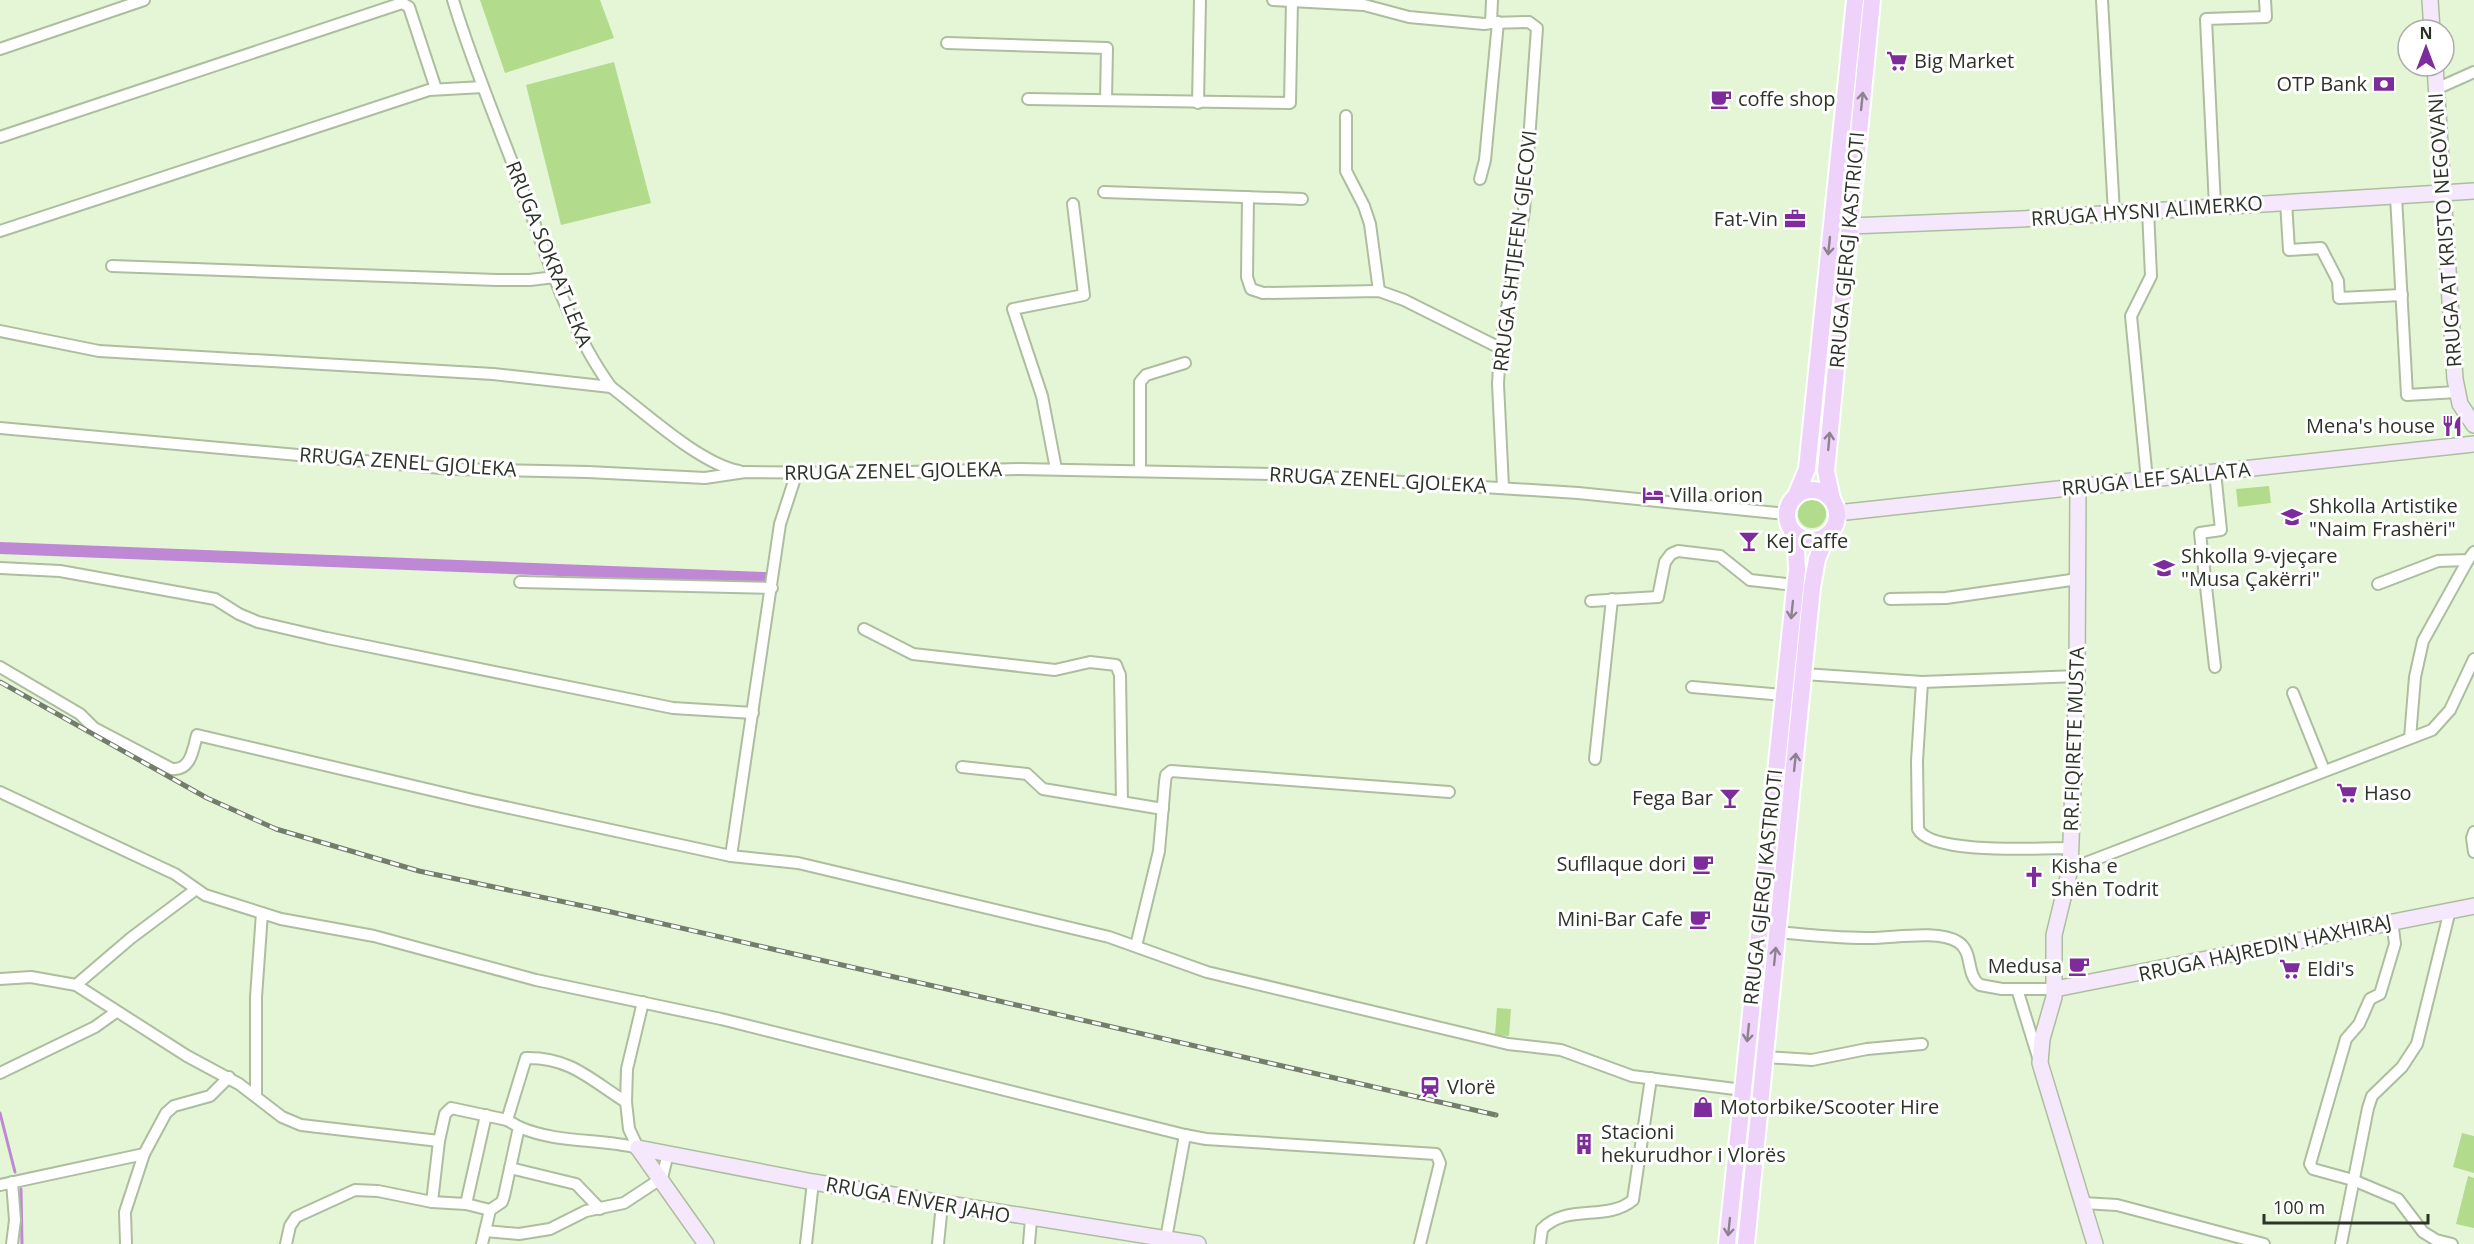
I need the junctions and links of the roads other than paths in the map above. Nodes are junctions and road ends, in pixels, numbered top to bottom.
1 (144, 0) edge
2 (453, 0) edge
3 (1200, 0) edge
4 (1273, 0) edge
5 (1292, 0) edge
6 (1492, 0) edge
7 (1855, 0) edge
8 (1872, 0) edge
9 (2102, 0) edge
10 (2265, 0) edge
11 (2430, 0) edge
12 (2431, 18) edge
13 (1495, 23) junction
14 (947, 43) dead end
15 (0, 49) edge
16 (2474, 72) edge
17 (2436, 78) edge
18 (483, 87) junction
19 (436, 88) junction
20 (2436, 90) junction
21 (1028, 99) dead end
22 (1106, 100) junction
23 (1198, 103) junction
24 (1346, 116) dead end
25 (0, 137) edge
26 (1480, 179) dead end
27 (2474, 191) edge
28 (1104, 192) dead end
29 (2444, 193) junction
30 (2397, 196) junction
31 (1248, 197) junction
32 (1302, 199) dead end
33 (2286, 202) junction
34 (1073, 204) dead end
35 (2215, 206) junction
36 (2148, 210) junction
37 (2115, 213) junction
38 (1850, 226) junction
39 (0, 231) edge
40 (112, 266) dead end
41 (555, 277) junction
42 (1379, 291) junction
43 (2402, 295) junction
44 (0, 331) edge
45 (1500, 348) junction
46 (1185, 363) dead end
47 (611, 387) junction
48 (2458, 398) junction
49 (2474, 425) edge
50 (0, 428) edge
51 (2469, 444) edge
52 (1056, 469) junction
53 (1140, 470) junction
54 (745, 472) junction
55 (797, 472) junction
56 (2215, 472) junction
57 (2147, 480) junction
58 (1503, 487) junction
59 (2078, 487) junction
60 (1797, 493) junction
61 (1834, 506) junction
62 (1786, 514) junction
63 (1792, 531) junction
64 (1827, 535) junction
65 (2471, 556) edge
66 (0, 568) edge
67 (2078, 579) junction
68 (520, 582) dead end
69 (2378, 584) dead end
70 (1795, 585) junction
71 (772, 588) junction
72 (1612, 599) junction
73 (1890, 599) dead end
74 (1591, 601) dead end
75 (864, 629) dead end
76 (2474, 659) edge
77 (2215, 667) dead end
78 (0, 668) edge
79 (1804, 674) junction
80 (2077, 676) junction
81 (1922, 682) junction
82 (1692, 687) dead end
83 (2293, 693) dead end
84 (1783, 695) junction
85 (753, 713) junction
86 (2410, 738) junction
87 (1595, 759) dead end
88 (962, 767) dead end
89 (2324, 770) junction
90 (0, 792) edge
91 (1449, 792) dead end
92 (1122, 802) junction
93 (1163, 809) junction
94 (2474, 832) edge
95 (2072, 848) junction
96 (2474, 852) edge
97 (731, 856) junction
98 (2070, 869) junction
99 (195, 890) junction
100 (2474, 906) edge
101 (2450, 910) junction
102 (262, 913) junction
103 (2392, 921) junction
104 (1777, 932) junction
105 (1136, 946) junction
106 (0, 979) edge
107 (76, 985) junction
108 (2018, 989) junction
109 (2055, 989) junction
110 (642, 1002) junction
111 (116, 1012) junction
112 (1922, 1044) dead end
113 (1765, 1058) junction
114 (2040, 1063) junction
115 (0, 1073) edge
116 (229, 1077) junction
117 (1651, 1078) junction
118 (1743, 1090) junction
119 (256, 1096) junction
120 (626, 1102) junction
121 (486, 1115) junction
122 (507, 1120) junction
123 (519, 1127) junction
124 (1185, 1135) junction
125 (439, 1141) junction
126 (638, 1148) junction
127 (668, 1153) junction
128 (144, 1154) junction
129 (510, 1168) junction
130 (662, 1178) junction
131 (2353, 1180) junction
132 (12, 1182) junction
133 (813, 1182) junction
134 (0, 1185) edge
135 (432, 1202) junction
136 (2083, 1203) junction
137 (466, 1204) junction
138 (942, 1204) junction
139 (600, 1209) junction
140 (490, 1210) junction
141 (1031, 1219) junction
142 (485, 1231) junction
143 (1166, 1242) edge
144 (703, 1243) edge
145 (12, 1244) edge
146 (126, 1244) edge
147 (286, 1244) edge
148 (482, 1244) edge
149 (806, 1244) edge
150 (938, 1244) edge
151 (1029, 1244) edge
152 (1198, 1244) edge
153 (1420, 1244) edge
154 (1540, 1244) edge
155 (1727, 1244) edge
156 (1746, 1244) edge
157 (2095, 1244) edge
158 (2264, 1244) edge
159 (2341, 1244) edge
160 (2452, 1244) edge

1 - 15 street
2 - 18 street, RRUGA SOKRAT LEKA
3 - 23 street
4 - 5 street
5 - 13 street
5 - 23 street
6 - 13 street
7 -> 60 main road, RRUGA GJERGJ KASTRIOTI
38 -> 8 main road, RRUGA GJERGJ KASTRIOTI
9 - 37 street
10 - 35 street
11 - 12 street
13 - 26 street
13 - 45 street, RRUGA SHTJEFEN GJECOVI
14 - 22 street
16 - 20 street
17 - 20 street, RRUGA AT KRISTO NEGOVANI
18 - 19 street
18 - 41 street, RRUGA SOKRAT LEKA
19 - 25 street
19 - 39 street
20 - 29 street, RRUGA AT KRISTO NEGOVANI
21 - 22 street
22 - 23 street
24 - 42 street
27 - 29 street, RRUGA HYSNI ALIMERKO
28 - 31 street
29 - 30 street, RRUGA HYSNI ALIMERKO
29 - 48 street, RRUGA AT KRISTO NEGOVANI
30 - 33 street, RRUGA HYSNI ALIMERKO
30 - 43 street
31 - 32 street
31 - 42 street
33 - 35 street, RRUGA HYSNI ALIMERKO
33 - 43 street
34 - 52 street
35 - 36 street, RRUGA HYSNI ALIMERKO
36 - 37 street, RRUGA HYSNI ALIMERKO
36 - 57 street
37 - 38 street, RRUGA HYSNI ALIMERKO
61 -> 38 main road, RRUGA GJERGJ KASTRIOTI
40 - 41 street
41 - 47 street, RRUGA SOKRAT LEKA
42 - 45 street
43 - 48 street
44 - 47 street
45 - 58 street, RRUGA SHTJEFEN GJECOVI
46 - 53 street
47 - 54 street, RRUGA SOKRAT LEKA
48 - 49 street, RRUGA AT KRISTO NEGOVANI
48 - 51 street
50 - 54 street, RRUGA ZENEL GJOLEKA
51 - 56 street, RRUGA LEF SALLATA
52 - 53 street, RRUGA ZENEL GJOLEKA
52 - 55 street, RRUGA ZENEL GJOLEKA
53 - 58 street, RRUGA ZENEL GJOLEKA
54 - 55 street, RRUGA ZENEL GJOLEKA
55 - 71 street
56 - 57 street, RRUGA LEF SALLATA
56 - 77 street
57 - 59 street, RRUGA LEF SALLATA
58 - 62 street, RRUGA ZENEL GJOLEKA
59 - 61 street, RRUGA LEF SALLATA
59 - 67 street, RR.FIQIRETE MUSTA
60 - 61 main road
60 - 62 main road
61 - 64 main road
62 - 63 main road
63 - 64 main road
63 - 70 main road, RRUGA GJERGJ KASTRIOTI
64 - 79 main road, RRUGA GJERGJ KASTRIOTI
65 - 69 street
65 - 86 street
66 - 85 street
67 - 73 street
67 - 80 street, RR.FIQIRETE MUSTA
68 - 71 street
70 - 72 street
70 -> 84 main road, RRUGA GJERGJ KASTRIOTI
71 - 85 street
72 - 74 street
72 - 87 street
75 - 92 street
76 - 86 street
78 - 97 street
79 - 81 street
104 -> 79 main road, RRUGA GJERGJ KASTRIOTI
80 - 81 street
80 - 95 street, RR.FIQIRETE MUSTA
81 - 95 street
82 - 84 street
83 - 89 street
84 -> 118 main road, RRUGA GJERGJ KASTRIOTI
85 - 97 street
86 - 89 street
88 - 92 street
89 - 98 street
90 - 99 street
91 - 93 street
92 - 93 street
93 - 105 street
94 - 96 street
95 - 98 street, RR.FIQIRETE MUSTA
97 - 105 street
98 - 109 street, RR.FIQIRETE MUSTA
99 - 102 street
99 - 107 street
100 - 101 street, RRUGA HAJREDIN HAXHIRAJ
101 - 103 street, RRUGA HAJREDIN HAXHIRAJ
101 - 131 street
102 - 110 street
102 - 119 street
103 - 109 street, RRUGA HAJREDIN HAXHIRAJ
103 - 131 street
104 - 108 street
113 -> 104 main road, RRUGA GJERGJ KASTRIOTI
105 - 117 street
106 - 107 street
107 - 111 street
108 - 109 street
108 - 114 street
109 - 114 street, RR.FIQIRETE MUSTA
110 - 120 street
110 - 124 street
111 - 115 street
111 - 116 street
112 - 113 street
113 - 156 main road, RRUGA GJERGJ KASTRIOTI
114 - 136 street
116 - 119 street
116 - 128 street
117 - 118 street
117 - 154 street
118 -> 155 main road, RRUGA GJERGJ KASTRIOTI
119 - 125 street
120 - 122 street
120 - 126 street
121 - 122 street
121 - 125 street
121 - 137 street
122 - 123 street
123 - 126 street
123 - 129 street
124 - 143 street
124 - 153 street
125 - 135 street
126 - 127 street, RRUGA ENVER JAHO
126 - 130 street
127 - 130 street
127 - 133 street, RRUGA ENVER JAHO
128 - 132 street
128 - 146 street
129 - 139 street
129 - 140 street
130 - 139 street
130 - 144 street
131 - 159 street
131 - 160 street
132 - 134 street
132 - 145 street
133 - 138 street, RRUGA ENVER JAHO
133 - 149 street
135 - 137 street
135 - 147 street
136 - 157 street
136 - 158 street
137 - 140 street
138 - 141 street, RRUGA ENVER JAHO
138 - 150 street
139 - 142 street
140 - 142 street
141 - 143 street, RRUGA ENVER JAHO
141 - 151 street
142 - 148 street
143 - 152 street, RRUGA ENVER JAHO

